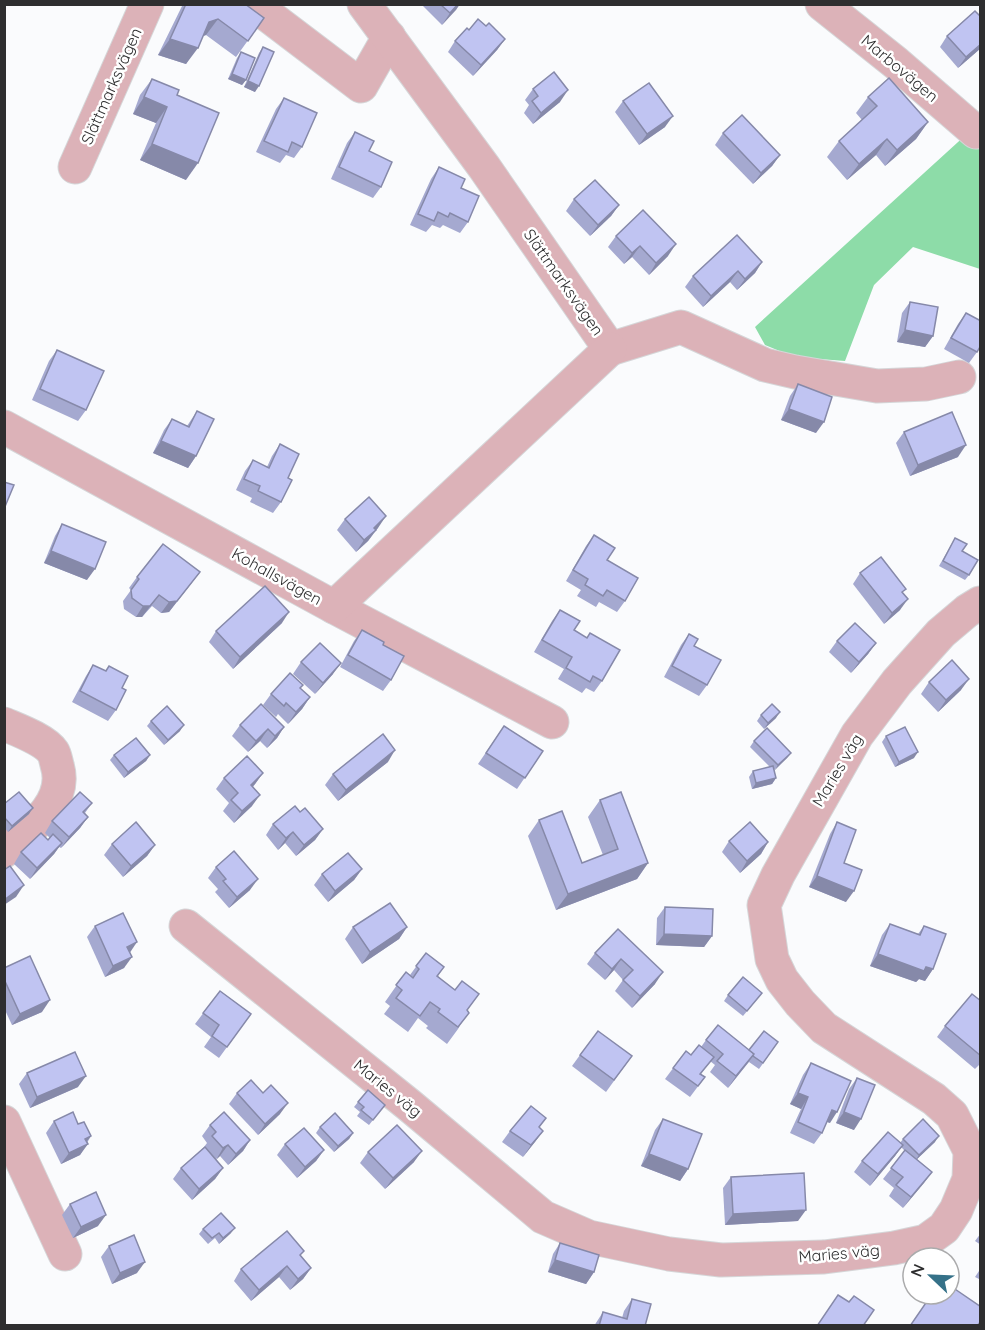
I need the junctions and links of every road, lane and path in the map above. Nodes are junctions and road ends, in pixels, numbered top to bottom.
1 (147, 4) edge
2 (253, 4) edge
3 (364, 4) edge
4 (822, 4) edge
5 (389, 37) junction
6 (976, 132) dead end
7 (75, 167) dead end
8 (610, 350) junction
9 (959, 377) dead end
10 (4, 427) edge
11 (981, 603) edge
12 (334, 607) junction
13 (552, 722) dead end
14 (4, 724) edge
15 (4, 851) edge
16 (186, 926) dead end
17 (4, 1122) edge
18 (64, 1254) dead end

1 - 7 street, Slättmarksvägen
2 - 5 street
3 - 5 street, Slättmarksvägen
4 - 6 street, Marbovägen
5 - 8 street, Slättmarksvägen
8 - 9 street, Slättmarksvägen
8 - 12 street
10 - 12 street, Kohallsvägen
11 - 16 street, Maries väg
12 - 13 street, Kohallsvägen
14 - 15 street
17 - 18 street

